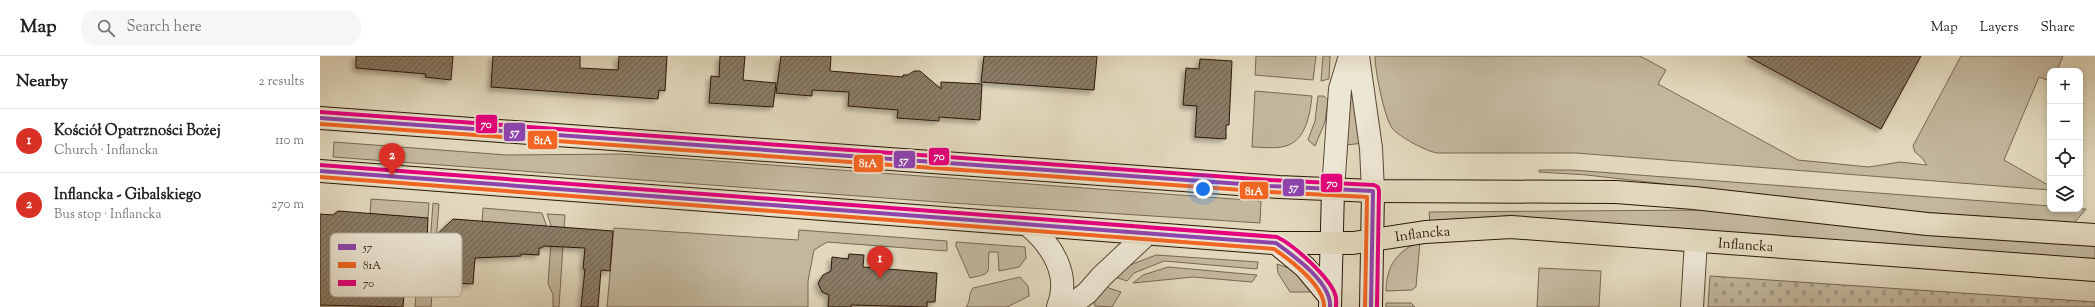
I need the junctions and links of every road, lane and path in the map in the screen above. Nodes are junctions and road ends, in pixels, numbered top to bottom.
1 (1350, 56) edge
2 (1358, 56) edge
3 (320, 118) edge
4 (320, 171) edge
5 (1333, 190) junction
6 (1373, 191) junction
7 (1028, 225) junction
8 (1146, 234) junction
9 (2095, 234) edge
10 (1372, 240) junction
11 (1696, 241) junction
12 (1276, 243) junction
13 (1332, 244) junction
14 (2095, 270) edge
15 (1330, 302) edge
16 (1058, 307) edge
17 (1068, 307) edge
18 (1371, 307) edge
19 (1692, 307) edge

1 - 5 street
2 - 6 street
3 - 5 main road
4 - 7 main road, Inflancka
5 - 6 main road
5 - 13 street
6 - 9 main road
6 - 10 street
7 - 8 main road, Inflancka
7 - 16 street
8 - 12 main road, Inflancka
8 - 17 street
10 - 11 main road, Inflancka
10 - 13 main road, Inflancka
10 - 18 street
11 - 14 main road, Inflancka
11 - 19 street
12 - 13 main road, Inflancka
12 - 15 street
13 - 15 street

